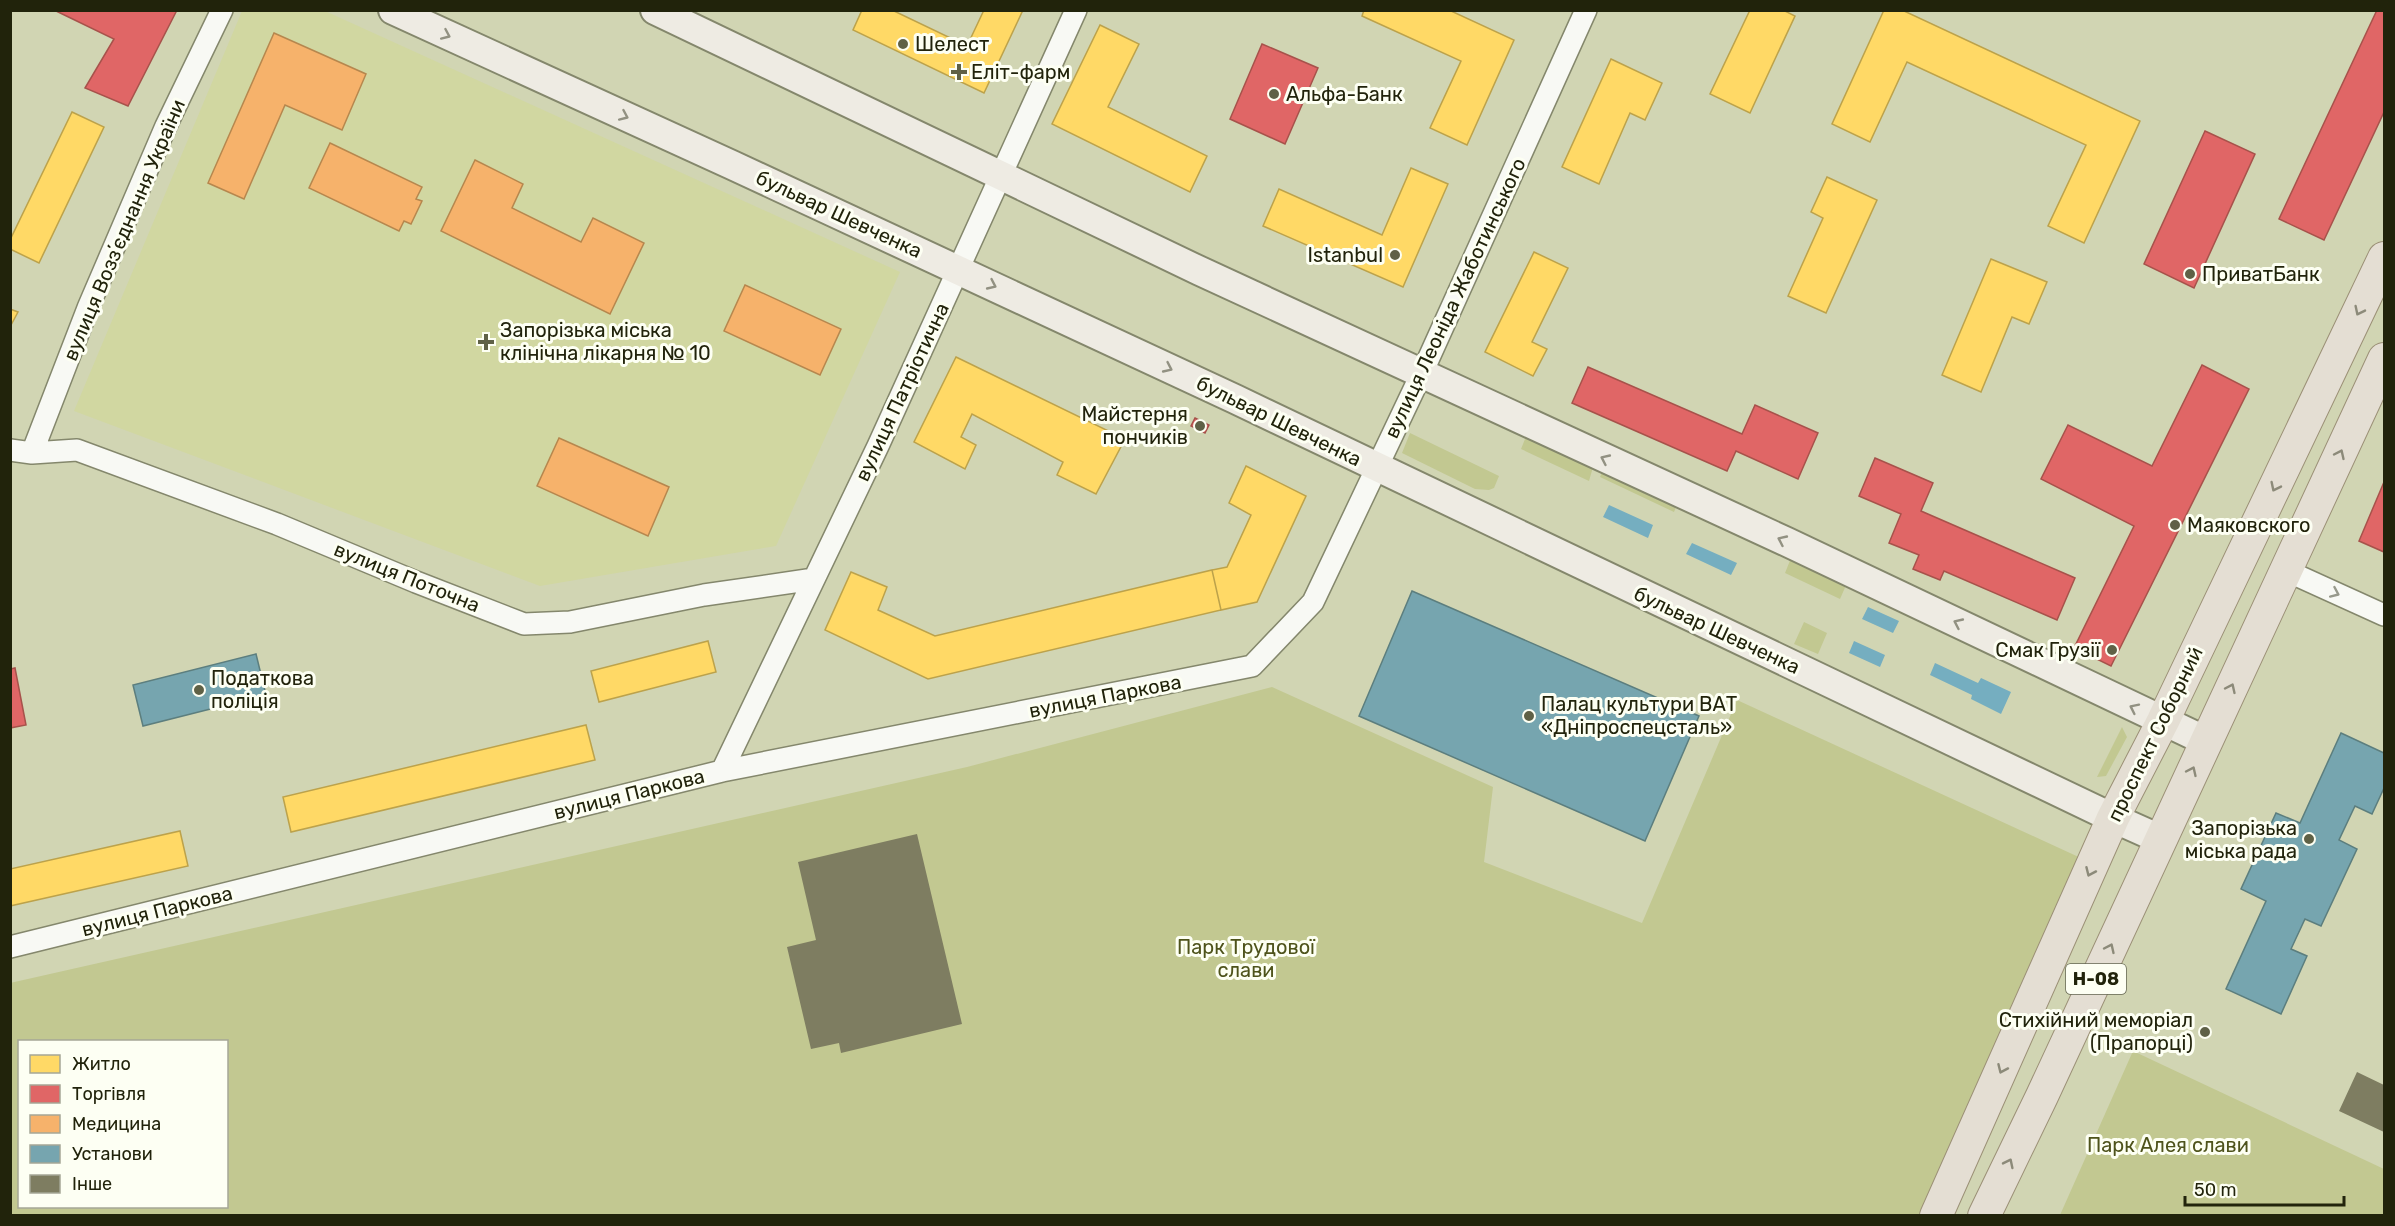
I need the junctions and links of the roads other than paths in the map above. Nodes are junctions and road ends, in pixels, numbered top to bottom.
1 (222, 10) edge
2 (393, 10) edge
3 (655, 10) edge
4 (1076, 10) edge
5 (1586, 10) edge
6 (1002, 176) junction
7 (2385, 258) edge
8 (959, 270) junction
9 (2385, 359) edge
10 (1422, 375) junction
11 (10, 450) edge
12 (32, 453) junction
13 (1377, 468) junction
14 (2285, 570) junction
15 (814, 579) junction
16 (2385, 615) edge
17 (1252, 666) joint
18 (2163, 721) junction
19 (2206, 741) junction
20 (722, 771) junction
21 (2113, 818) junction
22 (2160, 839) junction
23 (10, 947) edge
24 (1936, 1215) edge
25 (1984, 1215) edge

1 - 12 street, вулиця Воззʼєднання України
2 -> 8 street, бульвар Шевченка
3 - 6 street
4 - 6 street, вулиця Патріотична
5 - 10 street, вулиця Леоніда Жаботинського
6 - 8 street, вулиця Патріотична
6 - 10 street
7 -> 18 main road, проспект Соборний / Н-08
8 -> 13 street, бульвар Шевченка
8 - 15 street, вулиця Патріотична
14 -> 9 main road, Н-08
10 - 13 street, вулиця Леоніда Жаботинського
18 -> 10 street
11 - 12 street, вулиця Поточна
12 - 15 street, вулиця Поточна
13 - 17 street, вулиця Леоніда Жаботинського
13 - 21 street, бульвар Шевченка
14 -> 16 street
19 -> 14 main road, Н-08
15 - 20 street, вулиця Патріотична
17 - 20 street, вулиця Паркова
18 - 19 street
18 - 21 main road, проспект Соборний / Н-08
22 -> 19 main road, Н-08
20 - 23 street, вулиця Паркова
21 - 22 street, бульвар Шевченка
21 -> 24 main road, проспект Соборний / Н-08
25 -> 22 main road, Н-08

